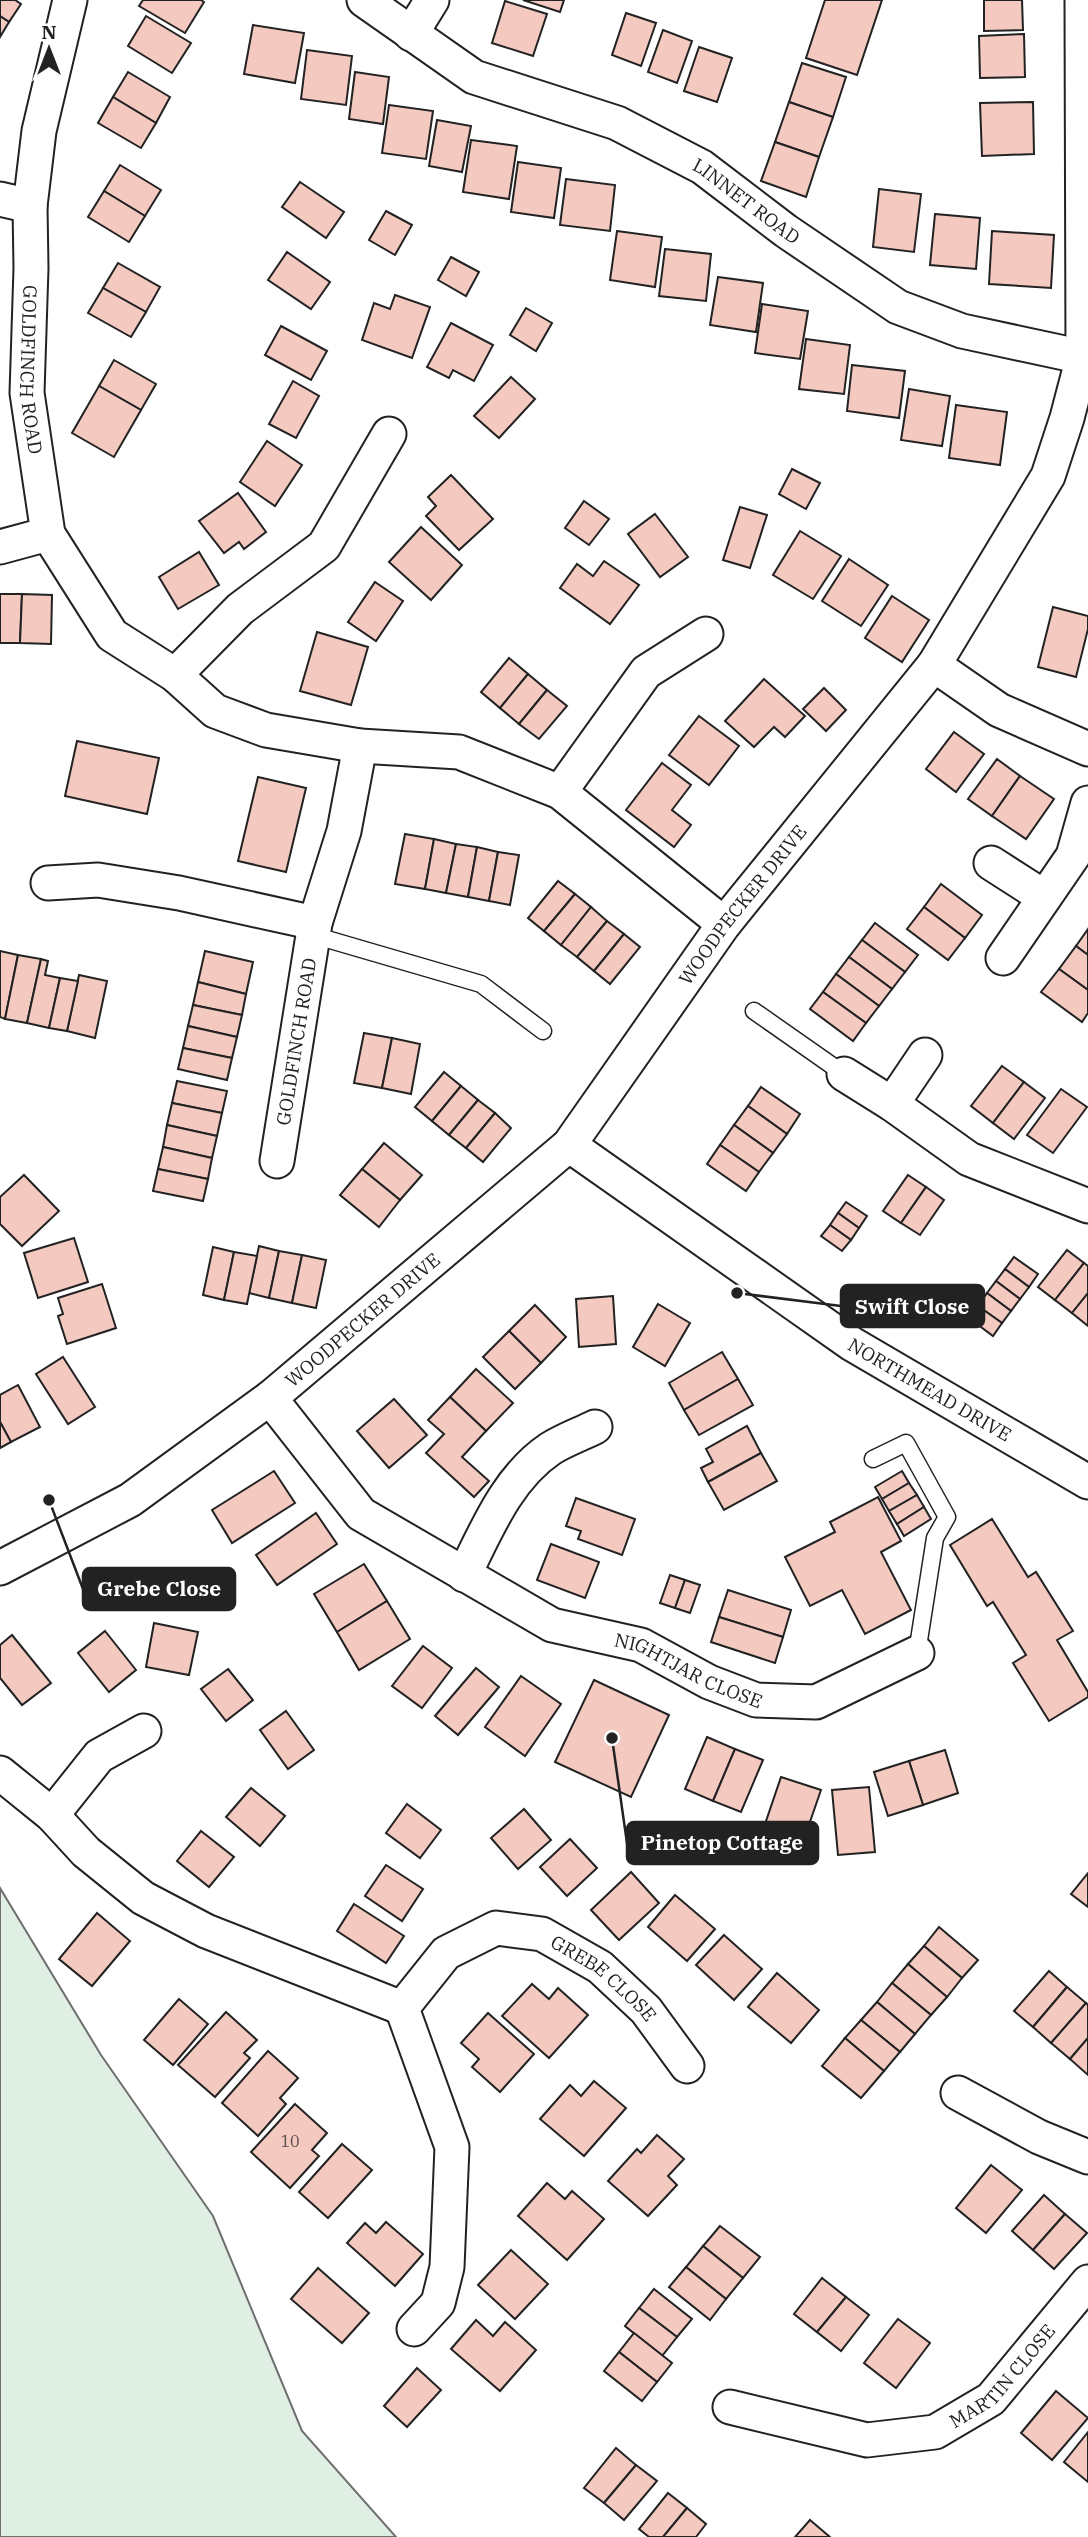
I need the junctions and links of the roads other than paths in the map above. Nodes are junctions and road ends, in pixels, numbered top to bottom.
1 (70, 0) edge
2 (364, 0) edge
3 (432, 0) edge
4 (1082, 0) edge
5 (411, 34) junction
6 (15, 203) edge
7 (1083, 357) junction
8 (389, 434) dead end
9 (48, 534) junction
10 (0, 547) edge
11 (706, 634) dead end
12 (934, 665) junction
13 (175, 675) junction
14 (360, 746) junction
15 (1088, 749) edge
16 (560, 792) junction
17 (1088, 803) edge
18 (991, 863) dead end
19 (48, 883) dead end
20 (1044, 897) junction
21 (724, 924) junction
22 (314, 929) junction
23 (1003, 958) dead end
24 (754, 1011) dead end
25 (543, 1031) dead end
26 (925, 1055) dead end
27 (844, 1074) joint
28 (892, 1104) junction
29 (569, 1145) junction
30 (277, 1161) dead end
31 (1088, 1206) edge
32 (270, 1398) junction
33 (595, 1427) dead end
34 (873, 1459) dead end
35 (1088, 1482) edge
36 (0, 1568) edge
37 (464, 1575) junction
38 (917, 1653) joint
39 (144, 1731) dead end
40 (0, 1773) edge
41 (52, 1815) junction
42 (402, 2008) junction
43 (687, 2066) dead end
44 (958, 2093) dead end
45 (1088, 2157) edge
46 (1088, 2282) edge
47 (414, 2329) dead end
48 (730, 2407) dead end

1 - 6 street, GOLDFINCH ROAD
2 - 5 street, LINNET ROAD
3 - 5 street
4 - 7 street, WOODPECKER DRIVE
5 - 7 street, LINNET ROAD
6 - 9 street, GOLDFINCH ROAD
7 - 12 street, WOODPECKER DRIVE
8 - 13 street
9 - 10 street
9 - 13 street, GOLDFINCH ROAD
11 - 16 street
12 - 15 street
12 - 21 street, WOODPECKER DRIVE
13 - 14 street, GOLDFINCH ROAD
14 - 16 street, GOLDFINCH ROAD
14 - 22 street, GOLDFINCH ROAD
16 - 21 street, GOLDFINCH ROAD
17 - 20 street
18 - 20 street
19 - 22 street
20 - 23 street
21 - 29 street, WOODPECKER DRIVE
22 - 25 lane
22 - 30 street, GOLDFINCH ROAD
24 - 27 lane
26 - 28 street
27 - 28 street
28 - 31 street
29 - 32 street, WOODPECKER DRIVE
29 - 35 street, NORTHMEAD DRIVE
32 - 36 street, WOODPECKER DRIVE
32 - 37 street, NIGHTJAR CLOSE
33 - 37 street
34 - 38 lane
37 - 38 street, NIGHTJAR CLOSE
39 - 41 street
40 - 41 street
41 - 42 street
42 - 43 street, GREBE CLOSE
42 - 47 street
44 - 45 street
46 - 48 street, MARTIN CLOSE

